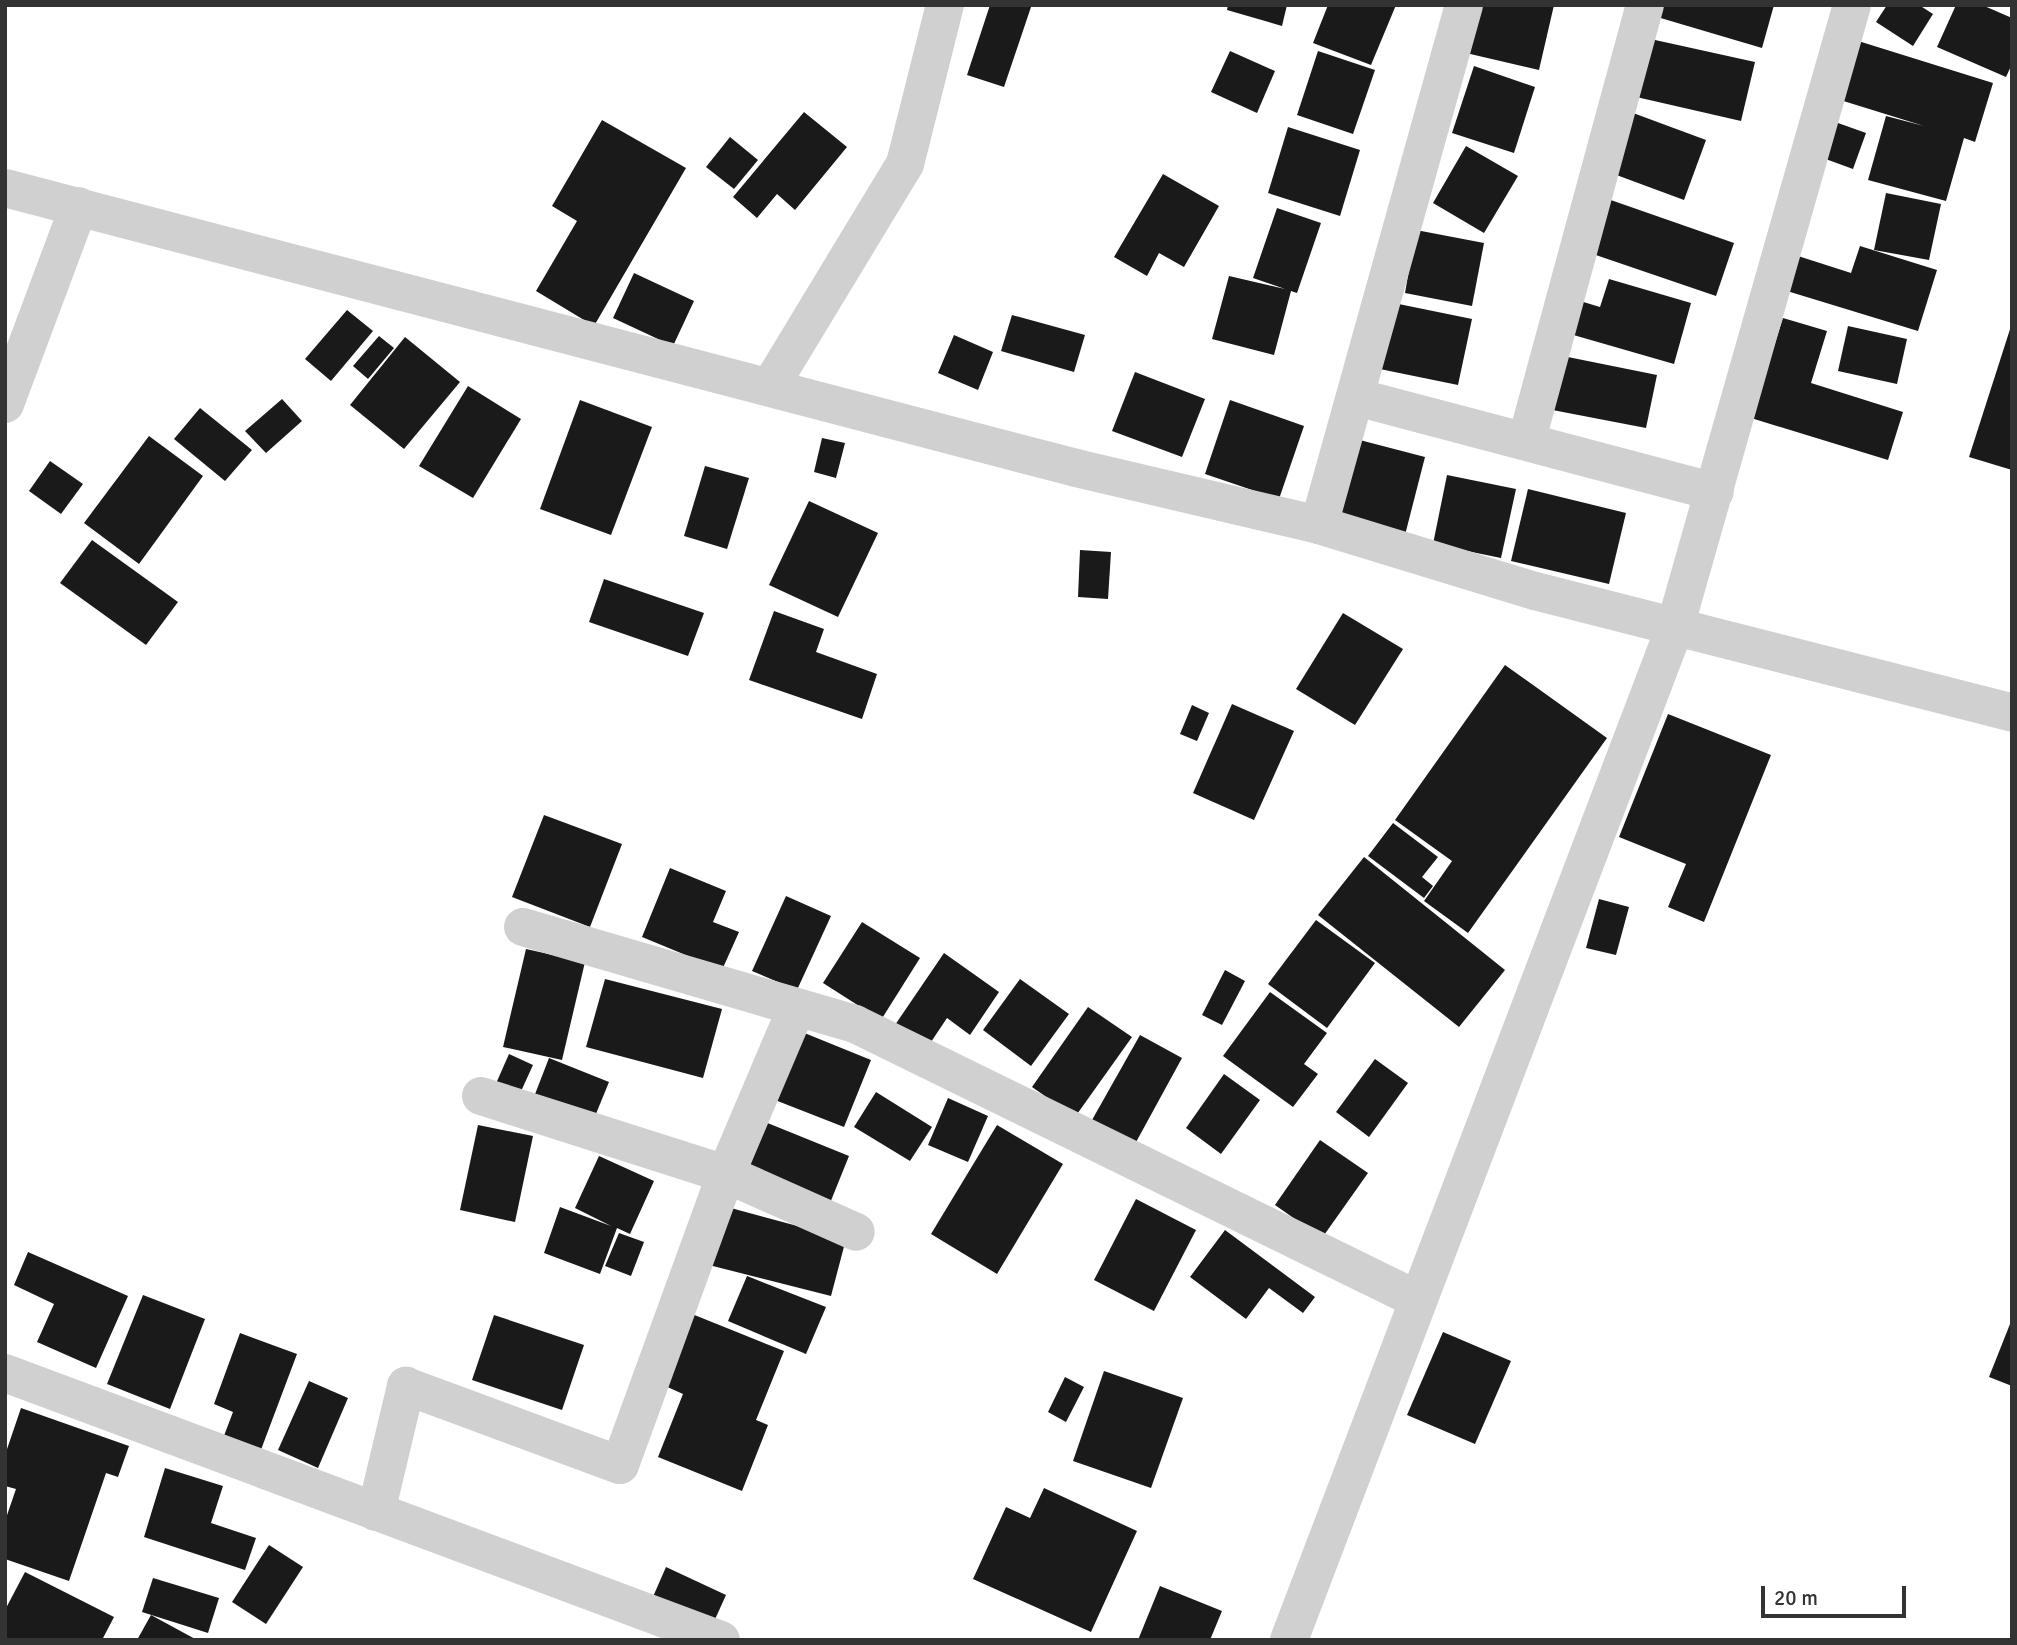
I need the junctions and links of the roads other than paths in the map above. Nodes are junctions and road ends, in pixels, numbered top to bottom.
1 (945, 5) edge
2 (1464, 5) edge
3 (1645, 5) edge
4 (1852, 5) edge
5 (5, 188) edge
6 (79, 206) junction
7 (771, 385) junction
8 (1356, 397) junction
9 (5, 404) edge
10 (1527, 439) junction
11 (1715, 492) junction
12 (1319, 525) junction
13 (1675, 628) junction
14 (2012, 713) edge
15 (523, 927) dead end
16 (797, 1007) junction
17 (481, 1096) dead end
18 (726, 1174) junction
19 (856, 1232) dead end
20 (1416, 1299) junction
21 (5, 1373) edge
22 (376, 1512) junction
23 (721, 1640) edge
24 (1289, 1640) edge

1 - 7 street
2 - 8 street
3 - 10 street
4 - 11 street
5 - 6 street
6 - 7 street
6 - 9 street
7 - 12 street
8 - 10 street
8 - 12 street
10 - 11 street
11 - 13 street
12 - 13 street
13 - 14 street
13 - 20 street
15 - 16 street
16 - 18 street
16 - 20 street
17 - 18 street
18 - 19 street
18 - 22 street
20 - 24 street
21 - 22 street
22 - 23 street

